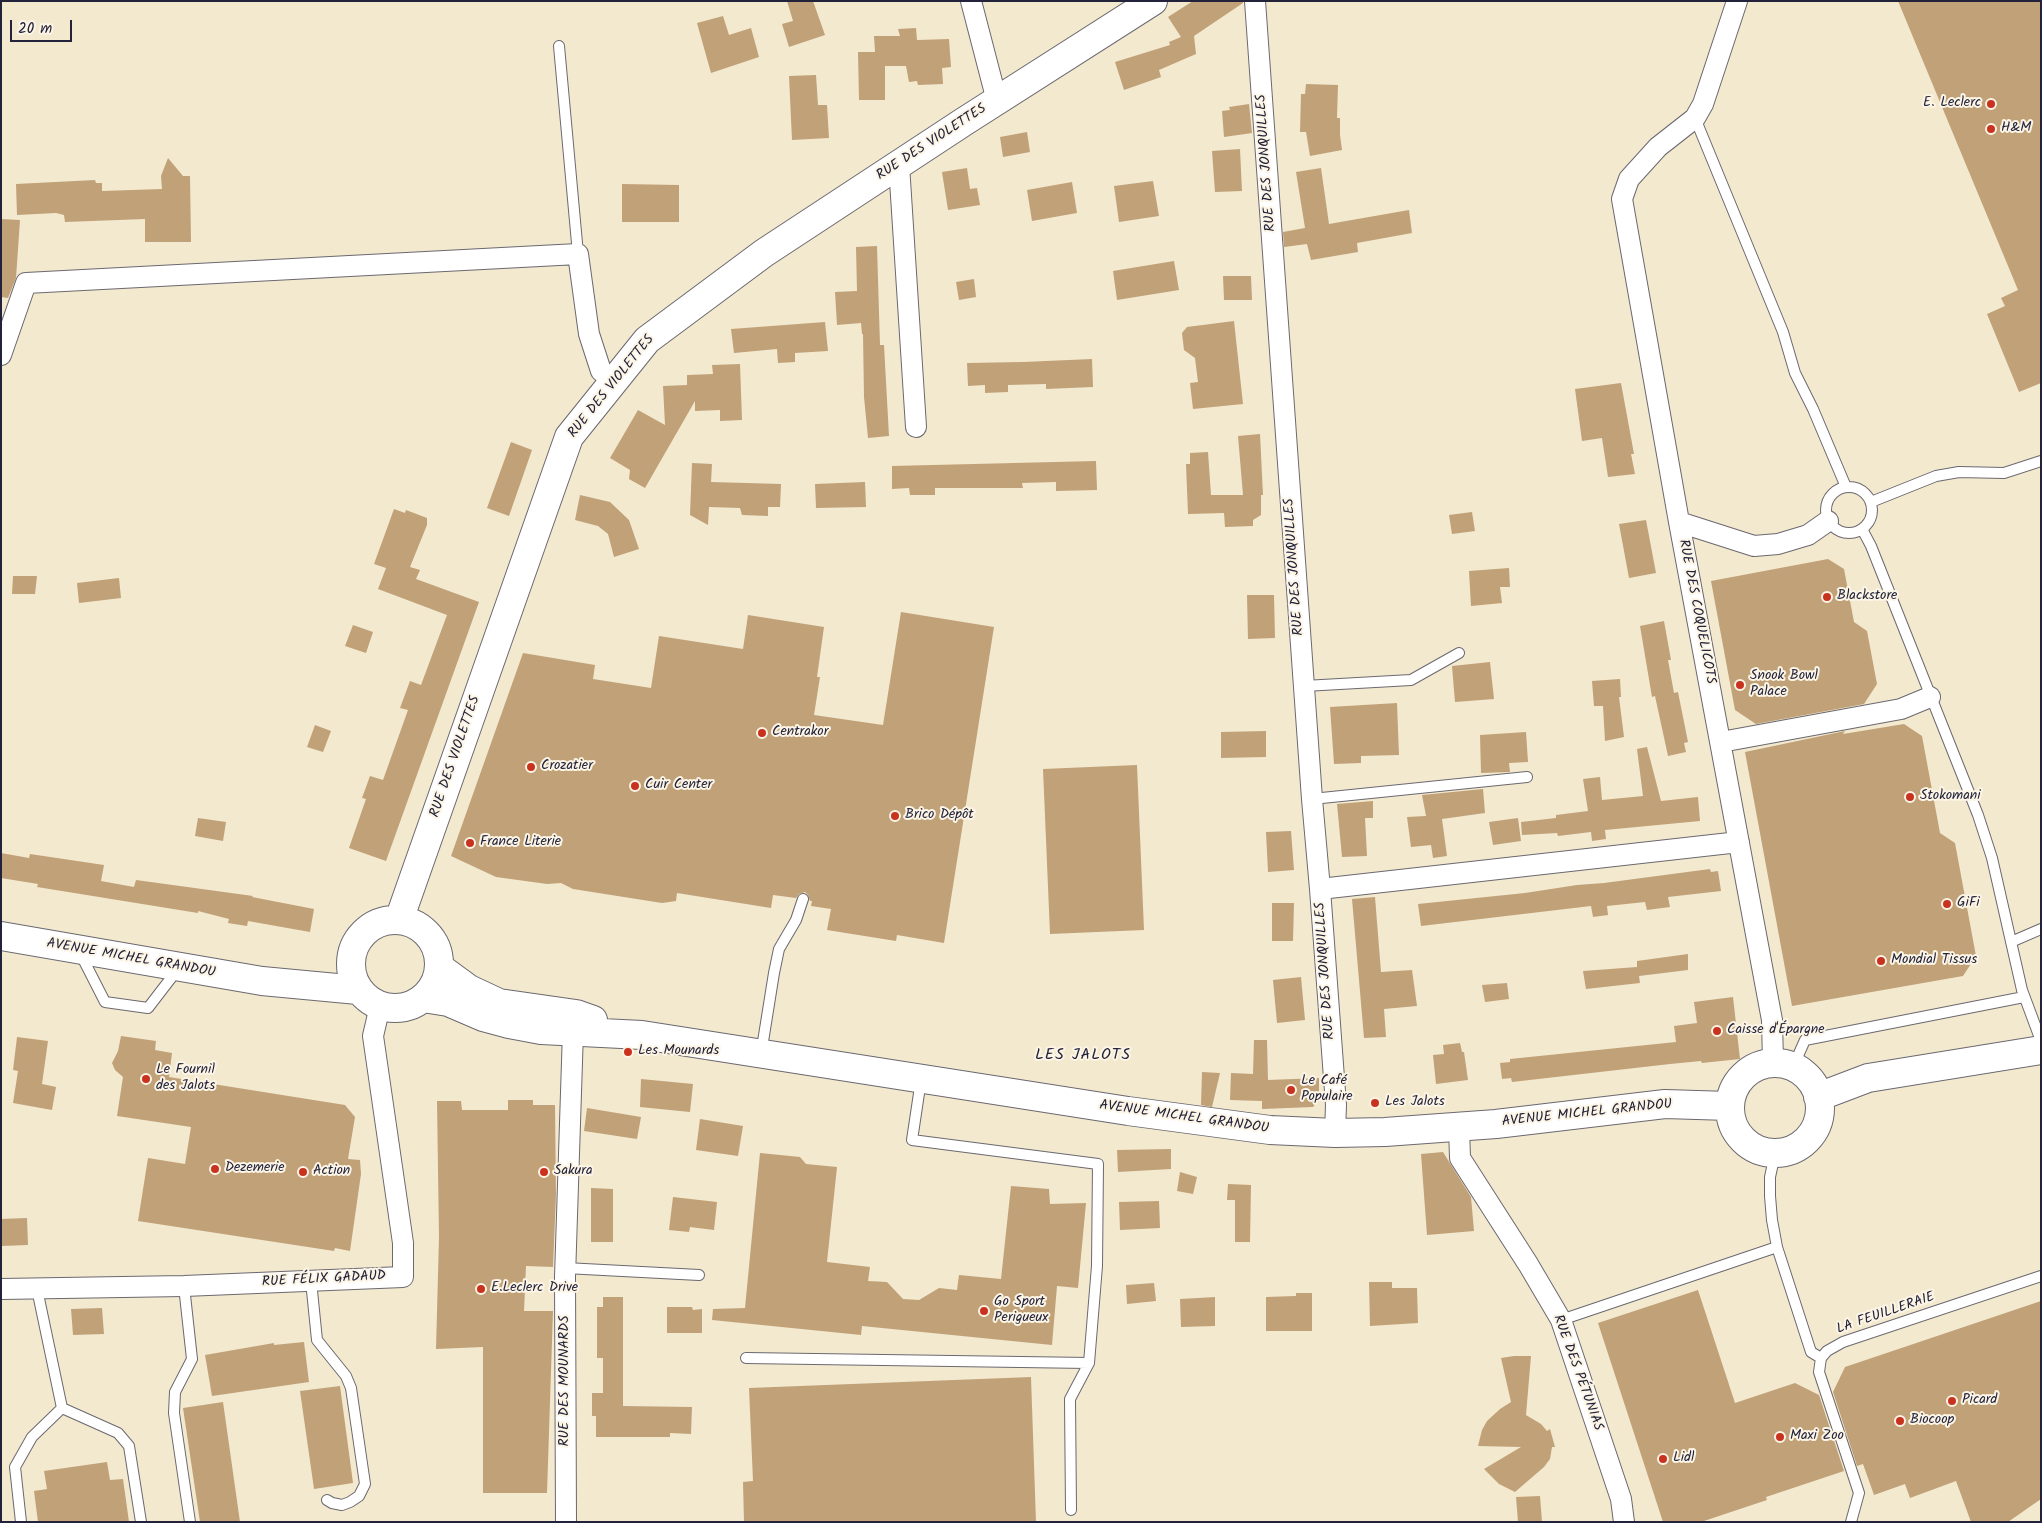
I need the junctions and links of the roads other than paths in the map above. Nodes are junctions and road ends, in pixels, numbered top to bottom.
1 (971, 1) edge
2 (1153, 1) edge
3 (1255, 1) edge
4 (1737, 1) edge
5 (559, 46) dead end
6 (997, 101) junction
7 (1695, 118) junction
8 (899, 165) junction
9 (578, 254) junction
10 (1, 355) edge
11 (614, 381) junction
12 (916, 427) dead end
13 (2041, 461) edge
14 (1846, 487) junction
15 (1871, 502) junction
16 (1828, 521) junction
17 (1679, 522) junction
18 (1862, 530) junction
19 (1459, 653) dead end
20 (1304, 686) junction
21 (1930, 697) junction
22 (1721, 742) junction
23 (1527, 777) dead end
24 (1312, 799) junction
25 (1739, 842) junction
26 (1320, 889) junction
27 (802, 899) dead end
28 (399, 920) junction
29 (2041, 929) edge
30 (1, 936) edge
31 (2010, 942) junction
32 (353, 949) junction
33 (78, 950) junction
34 (180, 967) junction
35 (439, 967) junction
36 (262, 981) junction
37 (358, 990) junction
38 (2024, 997) junction
39 (423, 998) junction
40 (380, 1006) junction
41 (573, 1031) junction
42 (642, 1035) junction
43 (2041, 1041) edge
44 (2041, 1050) edge
45 (760, 1054) junction
46 (1783, 1065) junction
47 (921, 1079) junction
48 (1818, 1097) junction
49 (1729, 1106) junction
50 (1459, 1127) junction
51 (1335, 1133) junction
52 (1775, 1154) junction
53 (1777, 1247) junction
54 (566, 1268) junction
55 (699, 1275) dead end
56 (2041, 1276) edge
57 (310, 1281) junction
58 (184, 1286) junction
59 (1, 1289) edge
60 (37, 1289) junction
61 (1561, 1320) junction
62 (746, 1358) dead end
63 (1821, 1358) junction
64 (1089, 1364) junction
65 (62, 1408) junction
66 (327, 1500) dead end
67 (1071, 1510) dead end
68 (21, 1522) edge
69 (141, 1522) edge
70 (190, 1522) edge
71 (566, 1522) edge
72 (1624, 1522) edge
73 (1851, 1522) edge

1 - 6 street
2 - 6 main road, RUE DES VIOLETTES
3 - 20 street, RUE DES JONQUILLES
4 - 7 street, RUE DES COQUELICOTS
5 - 9 lane
6 - 8 main road, RUE DES VIOLETTES
7 - 14 lane
7 - 17 street, RUE DES COQUELICOTS
8 - 11 main road, RUE DES VIOLETTES
8 - 12 street
9 - 10 street
9 - 11 street
11 - 28 main road, RUE DES VIOLETTES
13 - 15 lane
14 - 15 lane
14 - 16 lane
15 - 18 lane
16 - 17 street
16 - 18 lane
17 - 22 street, RUE DES COQUELICOTS
18 - 21 lane
19 - 20 lane
20 - 24 street, RUE DES JONQUILLES
21 - 22 street
21 - 31 lane
22 - 25 street, RUE DES COQUELICOTS
23 - 24 lane
24 - 26 street, RUE DES JONQUILLES
25 - 26 street
25 - 46 street, RUE DES COQUELICOTS
26 - 51 street, RUE DES JONQUILLES
27 - 45 lane
28 - 32 main road
28 - 35 main road
29 - 31 lane
30 - 33 main road, AVENUE MICHEL GRANDOU
31 - 38 lane
32 - 36 main road, AVENUE MICHEL GRANDOU
32 - 37 main road
33 - 34 main road, AVENUE MICHEL GRANDOU
33 - 34 lane
34 - 36 main road, AVENUE MICHEL GRANDOU
35 - 39 main road
35 - 42 main road, AVENUE MICHEL GRANDOU
36 - 37 main road, AVENUE MICHEL GRANDOU
37 - 40 main road
38 - 43 lane
38 - 46 lane
39 - 40 main road
39 - 41 main road, AVENUE MICHEL GRANDOU
40 - 57 street, RUE FÉLIX GADAUD
41 - 42 main road, AVENUE MICHEL GRANDOU
41 - 54 street, RUE DES MOUNARDS
42 - 45 main road, AVENUE MICHEL GRANDOU
44 - 48 main road
45 - 47 main road, AVENUE MICHEL GRANDOU
46 - 48 main road
46 - 49 main road
47 - 51 main road, AVENUE MICHEL GRANDOU
47 - 64 lane
48 - 52 main road
49 - 50 main road, AVENUE MICHEL GRANDOU
49 - 52 main road
50 - 51 main road, AVENUE MICHEL GRANDOU
50 - 61 street, RUE DES PÉTUNIAS
52 - 53 lane
53 - 61 lane
53 - 63 lane
54 - 55 lane
54 - 71 street, RUE DES MOUNARDS
56 - 63 lane, LA FEUILLERAIE
57 - 58 street, RUE FÉLIX GADAUD
57 - 66 lane
58 - 60 street, RUE FÉLIX GADAUD
58 - 70 lane
59 - 60 street, RUE FÉLIX GADAUD
60 - 65 lane
61 - 72 street, RUE DES PÉTUNIAS
62 - 64 lane
63 - 73 lane
64 - 67 lane
65 - 68 lane
65 - 69 lane

